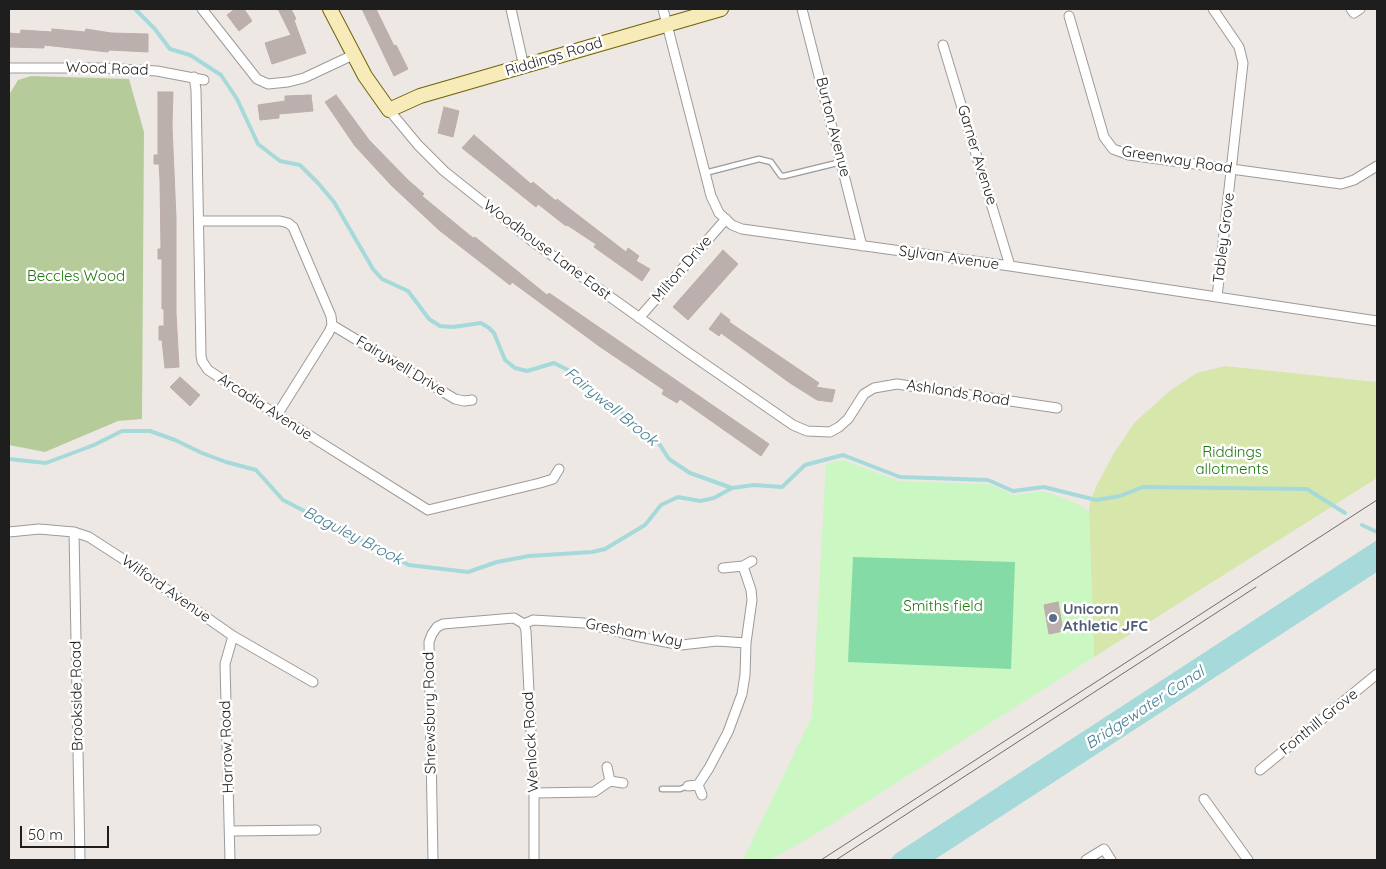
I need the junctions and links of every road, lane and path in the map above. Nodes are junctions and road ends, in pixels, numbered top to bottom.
1 (202, 9) edge
2 (330, 9) edge
3 (511, 9) edge
4 (663, 9) edge
5 (721, 9) edge
6 (802, 9) edge
7 (1213, 9) edge
8 (1351, 9) edge
9 (1360, 9) edge
10 (1068, 16) dead end
11 (667, 24) junction
12 (943, 45) dead end
13 (353, 54) junction
14 (524, 67) junction
15 (9, 68) edge
16 (194, 77) junction
17 (204, 80) dead end
18 (390, 110) junction
19 (842, 162) junction
20 (1377, 166) edge
21 (1232, 169) junction
22 (705, 173) junction
23 (726, 219) junction
24 (199, 222) junction
25 (862, 246) junction
26 (1010, 266) junction
27 (1217, 297) junction
28 (639, 318) junction
29 (1377, 321) edge
30 (332, 325) junction
31 (472, 400) dead end
32 (1057, 408) dead end
33 (277, 416) junction
34 (819, 433) joint
35 (559, 469) dead end
36 (9, 532) edge
37 (74, 532) junction
38 (752, 561) dead end
39 (743, 566) junction
40 (723, 568) dead end
41 (524, 624) junction
42 (233, 636) junction
43 (746, 643) junction
44 (1377, 674) edge
45 (313, 682) dead end
46 (607, 767) dead end
47 (1260, 770) dead end
48 (610, 781) junction
49 (623, 783) dead end
50 (698, 785) junction
51 (688, 786) joint
52 (662, 789) dead end
53 (534, 793) junction
54 (702, 795) dead end
55 (1204, 799) dead end
56 (316, 830) dead end
57 (230, 831) junction
58 (80, 860) edge
59 (230, 860) edge
60 (432, 860) edge
61 (534, 860) edge
62 (1086, 860) edge
63 (1111, 860) edge
64 (1248, 860) edge

1 - 13 street
2 - 13 street, Woodhouse Lane East
3 - 14 street
4 - 11 street
5 - 11 street, Riddings Road
6 - 19 street, Burton Avenue
7 - 21 street, Tabley Grove
8 - 9 street
10 - 21 street, Greenway Road
11 - 14 street, Riddings Road
11 - 22 street
12 - 26 street, Garner Avenue
13 - 18 street, Woodhouse Lane East
14 - 18 street, Riddings Road
15 - 16 street, Wood Road
16 - 17 street, Wood Road
16 - 24 street, Arcadia Avenue
18 - 28 street, Woodhouse Lane East
19 - 22 lane
19 - 25 street, Burton Avenue
20 - 21 street, Greenway Road
21 - 27 street, Tabley Grove
22 - 23 street
23 - 25 street, Sylvan Avenue
23 - 28 street, Milton Drive
24 - 30 street
24 - 33 street, Arcadia Avenue
25 - 26 street, Sylvan Avenue
26 - 27 street, Sylvan Avenue
27 - 29 street, Sylvan Avenue
28 - 34 street, Woodhouse Lane East
30 - 31 street, Fairywell Drive
30 - 33 street
32 - 34 street, Ashlands Road
33 - 35 street, Arcadia Avenue
36 - 37 street, Wilford Avenue
37 - 42 street, Wilford Avenue
37 - 58 street, Brookside Road
38 - 39 street
39 - 40 street
39 - 43 street
41 - 43 street, Gresham Way
41 - 53 street, Wenlock Road
41 - 60 street, Shrewsbury Road
42 - 45 street, Wilford Avenue
42 - 57 street, Harrow Road
43 - 50 street
44 - 47 street, Fonthill Grove
46 - 48 street
48 - 49 street
48 - 53 street
50 - 51 street
50 - 54 street
51 - 52 lane
53 - 61 street, Wenlock Road
55 - 64 street
56 - 57 street
57 - 59 street, Harrow Road
62 - 63 street

